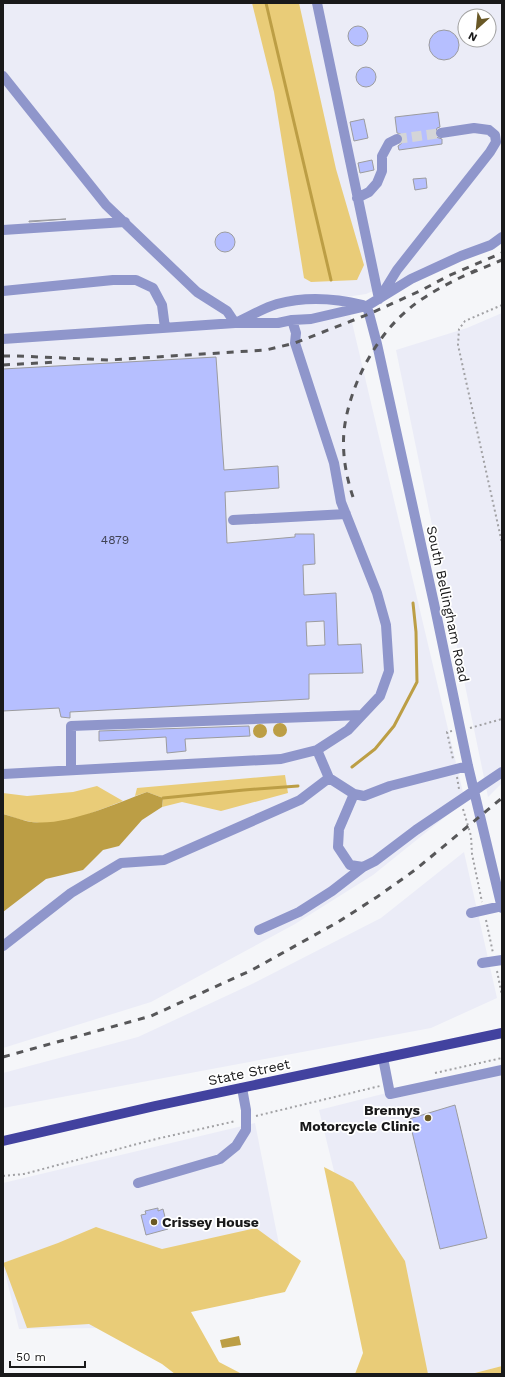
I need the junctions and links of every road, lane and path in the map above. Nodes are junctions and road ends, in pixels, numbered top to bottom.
1 (317, 3) edge
2 (3, 76) edge
3 (441, 133) tunnel mouth
4 (398, 138) tunnel mouth
5 (357, 198) junction
6 (125, 222) junction
7 (3, 230) edge
8 (502, 237) edge
9 (3, 291) edge
10 (379, 299) junction
11 (502, 305) edge
12 (367, 306) junction
13 (292, 320) junction
14 (235, 323) junction
15 (165, 328) junction
16 (3, 339) edge
17 (346, 514) junction
18 (233, 520) dead end
19 (502, 543) edge
20 (362, 715) junction
21 (502, 720) edge
22 (460, 731) junction
23 (317, 750) junction
24 (468, 766) junction
25 (70, 769) junction
26 (456, 769) junction
27 (502, 772) edge
28 (3, 774) edge
29 (329, 778) junction
30 (474, 791) junction
31 (354, 794) junction
32 (461, 798) junction
33 (363, 867) junction
34 (498, 872) edge
35 (502, 907) edge
36 (484, 910) junction
37 (471, 913) dead end
38 (259, 930) dead end
39 (3, 946) edge
40 (499, 960) edge
41 (482, 963) dead end
42 (502, 996) edge
43 (502, 1033) edge
44 (383, 1058) junction
45 (502, 1070) edge
46 (242, 1088) junction
47 (3, 1141) edge
48 (138, 1183) dead end

1 - 5 street
2 - 6 street
3 - 10 street
4 - 5 street
5 - 10 street
6 - 7 street
6 - 14 street
8 - 10 street
9 - 15 street
10 - 12 street
11 - 19 path
12 - 13 street
12 - 14 street
12 - 22 street, South Bellingham Road
13 - 14 street
13 - 17 street
14 - 15 street
15 - 16 street
17 - 18 street
17 - 20 street
20 - 23 street
20 - 25 street
21 - 22 path
22 - 24 street, South Bellingham Road
22 - 26 path
23 - 25 street
23 - 29 street
24 - 26 street
24 - 30 street, South Bellingham Road
25 - 28 street
26 - 31 street
26 - 32 path
27 - 30 street
29 - 31 street
29 - 39 street
30 - 32 street
30 - 34 street, South Bellingham Road
31 - 33 street
32 - 33 street
32 - 36 path
33 - 38 street
34 - 35 street, South Bellingham Road
35 - 36 street
36 - 37 street
36 - 40 path
40 - 41 street
40 - 42 path
43 - 44 main road, State Street
44 - 45 street
44 - 46 main road, State Street
46 - 47 main road, State Street
46 - 48 street

